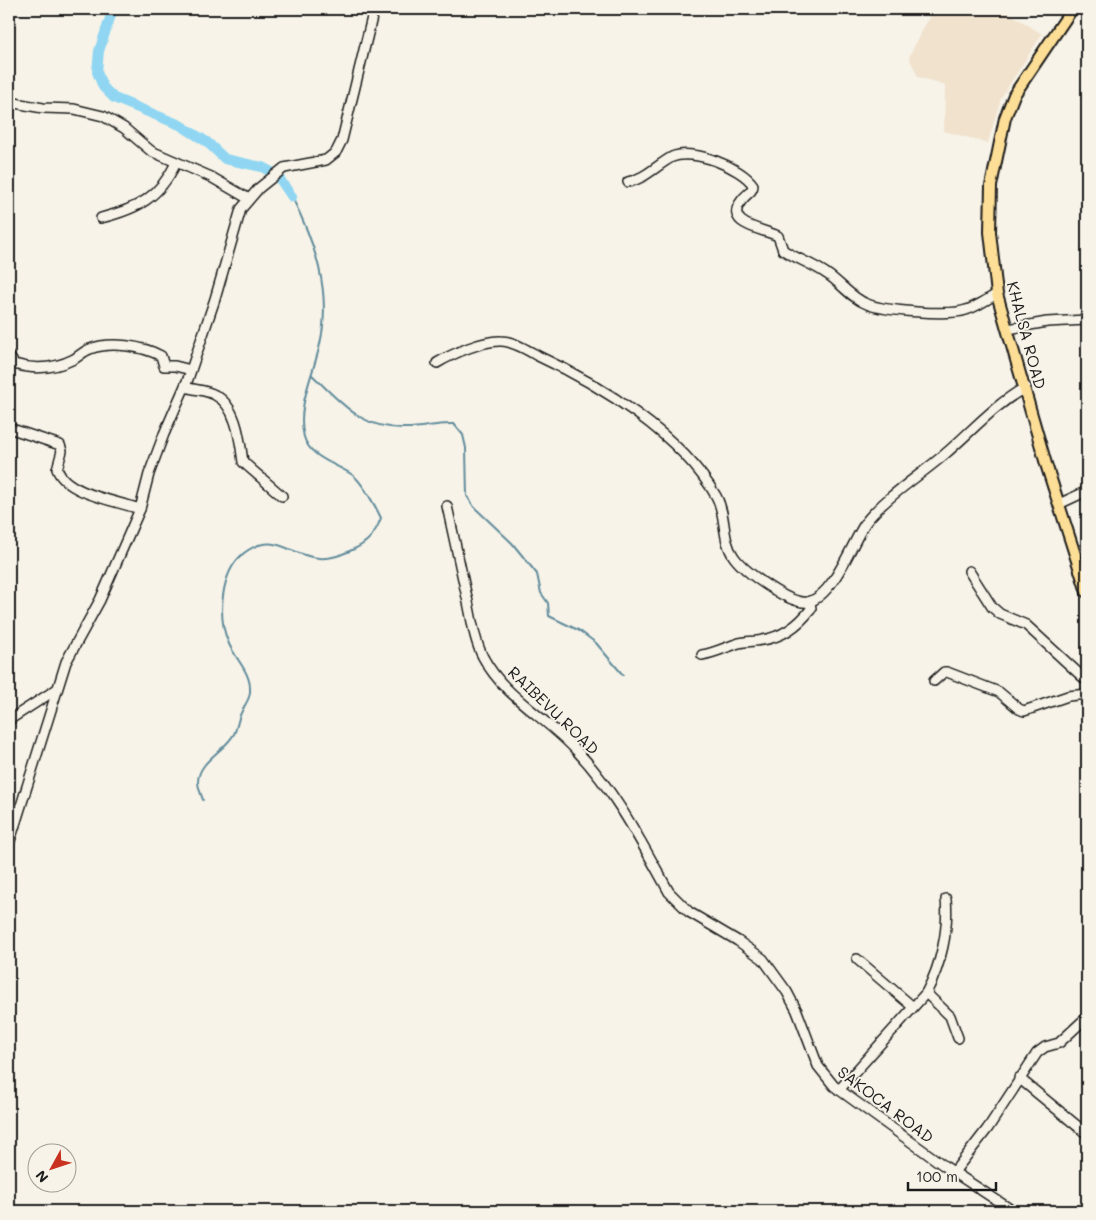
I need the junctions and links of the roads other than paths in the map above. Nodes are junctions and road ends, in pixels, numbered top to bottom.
1 (374, 9) edge
2 (1069, 10) edge
3 (9, 102) edge
4 (176, 163) junction
5 (628, 182) dead end
6 (249, 199) junction
7 (101, 218) dead end
8 (997, 294) junction
9 (1087, 320) edge
10 (1008, 329) junction
11 (9, 356) edge
12 (437, 363) dead end
13 (191, 370) junction
14 (185, 387) junction
15 (1026, 387) junction
16 (9, 428) edge
17 (1087, 491) edge
18 (282, 496) dead end
19 (1059, 504) junction
20 (446, 506) dead end
21 (140, 509) junction
22 (969, 571) dead end
23 (1087, 592) edge
24 (810, 601) junction
25 (702, 655) dead end
26 (934, 681) dead end
27 (1087, 681) edge
28 (57, 688) junction
29 (1087, 694) edge
30 (9, 720) edge
31 (9, 844) edge
32 (669, 892) joint
33 (946, 899) dead end
34 (857, 959) dead end
35 (926, 993) junction
36 (913, 1008) junction
37 (1087, 1017) edge
38 (958, 1038) dead end
39 (1019, 1078) junction
40 (839, 1090) junction
41 (1087, 1134) edge
42 (954, 1172) junction
43 (1013, 1211) edge

1 - 6 street
2 - 8 main road, KHALSA ROAD
3 - 4 street
4 - 6 street
4 - 7 street
5 - 8 street
6 - 13 street
8 - 10 main road, KHALSA ROAD
9 - 10 street
10 - 15 main road, KHALSA ROAD
11 - 13 street
12 - 24 street
13 - 14 street
14 - 18 street
14 - 21 street
15 - 19 main road, KHALSA ROAD
15 - 24 street
16 - 21 street
17 - 19 street
19 - 23 main road, KHALSA ROAD
20 - 32 street, RAIBEVU ROAD
21 - 28 street
22 - 27 street
24 - 25 street
26 - 29 street
28 - 30 street
28 - 31 street
32 - 40 street, SAKOCA ROAD
33 - 35 street
34 - 36 street
35 - 36 street
35 - 38 street
36 - 40 street
37 - 39 street
39 - 41 street
39 - 42 street
40 - 42 street, SAKOCA ROAD
42 - 43 street, SAKOCA ROAD

